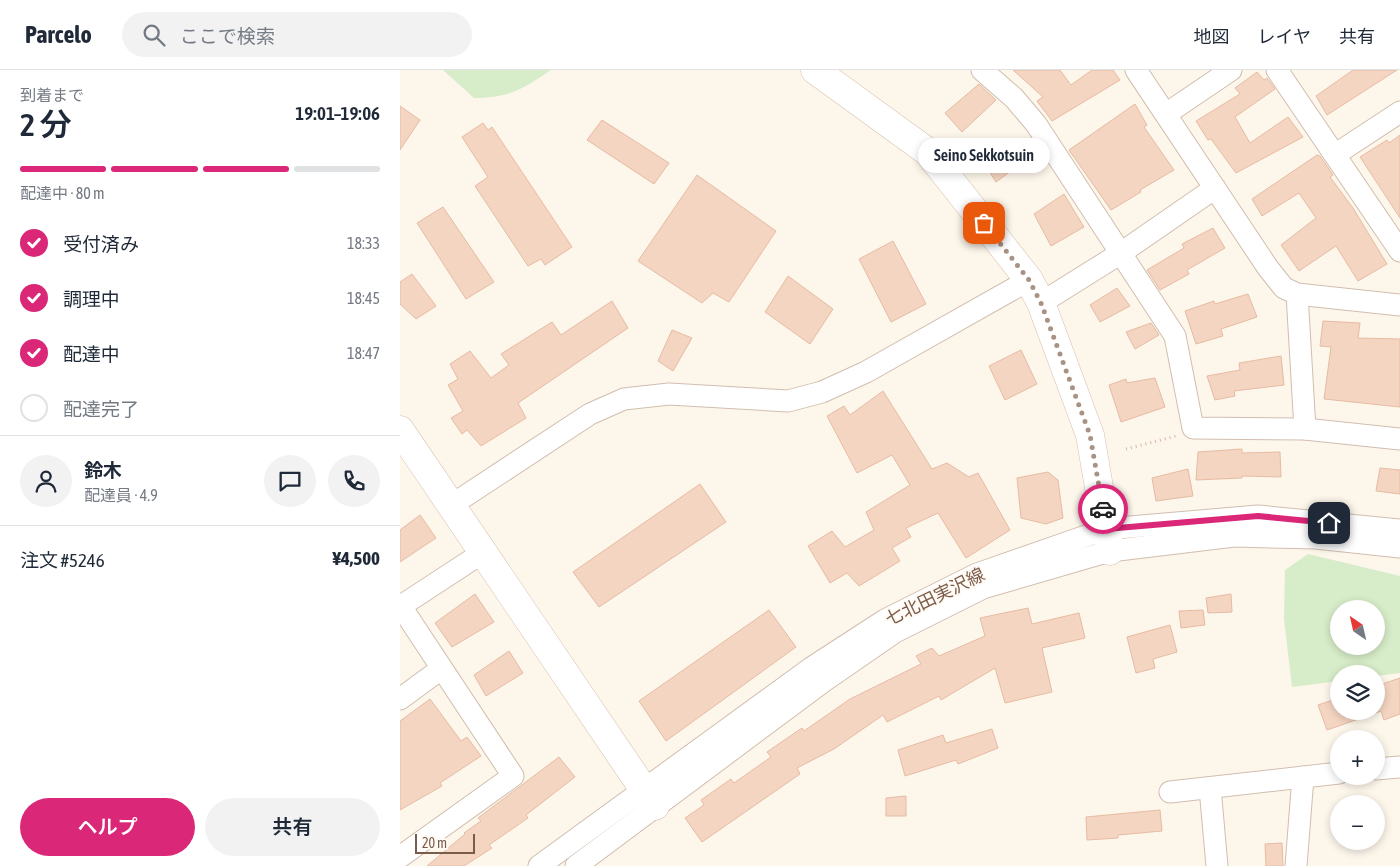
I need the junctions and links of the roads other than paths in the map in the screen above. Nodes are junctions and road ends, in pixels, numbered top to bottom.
1 (816, 70) edge
2 (982, 70) edge
3 (1136, 70) edge
4 (1231, 70) edge
5 (1277, 70) edge
6 (1400, 112) edge
7 (1166, 114) junction
8 (1336, 154) junction
9 (1215, 188) junction
10 (1400, 251) edge
11 (1121, 253) junction
12 (1035, 291) junction
13 (1297, 294) junction
14 (1400, 305) edge
15 (1305, 429) junction
16 (400, 430) edge
17 (1400, 439) edge
18 (450, 506) junction
19 (1400, 530) edge
20 (1108, 540) junction
21 (1400, 547) edge
22 (482, 553) junction
23 (400, 606) edge
24 (441, 669) junction
25 (400, 699) edge
26 (1400, 767) edge
27 (1385, 768) edge
28 (1330, 774) edge
29 (1302, 777) junction
30 (1210, 788) junction
31 (1170, 792) dead end
32 (650, 798) junction
33 (400, 857) edge
34 (582, 864) edge
35 (539, 866) edge
36 (1217, 866) edge
37 (1296, 866) edge

1 - 12 street
2 - 11 street
3 - 7 street
4 - 7 street
5 - 8 street
6 - 8 street
7 - 9 street
8 - 10 street
9 - 11 street
9 - 13 street
11 - 12 street
11 - 15 street
12 - 18 street
12 - 20 street
13 - 14 street
13 - 15 street
15 - 17 street
16 - 18 street
18 - 22 street
19 - 20 street, 七北田実沢線
20 - 21 street
20 - 32 street, 七北田実沢線
22 - 23 street
22 - 32 street
23 - 24 street
24 - 25 street
24 - 33 street
26 - 27 street
28 - 29 street
29 - 30 street
29 - 37 street
30 - 31 street
30 - 36 street
32 - 34 street
32 - 35 street, 七北田実沢線

